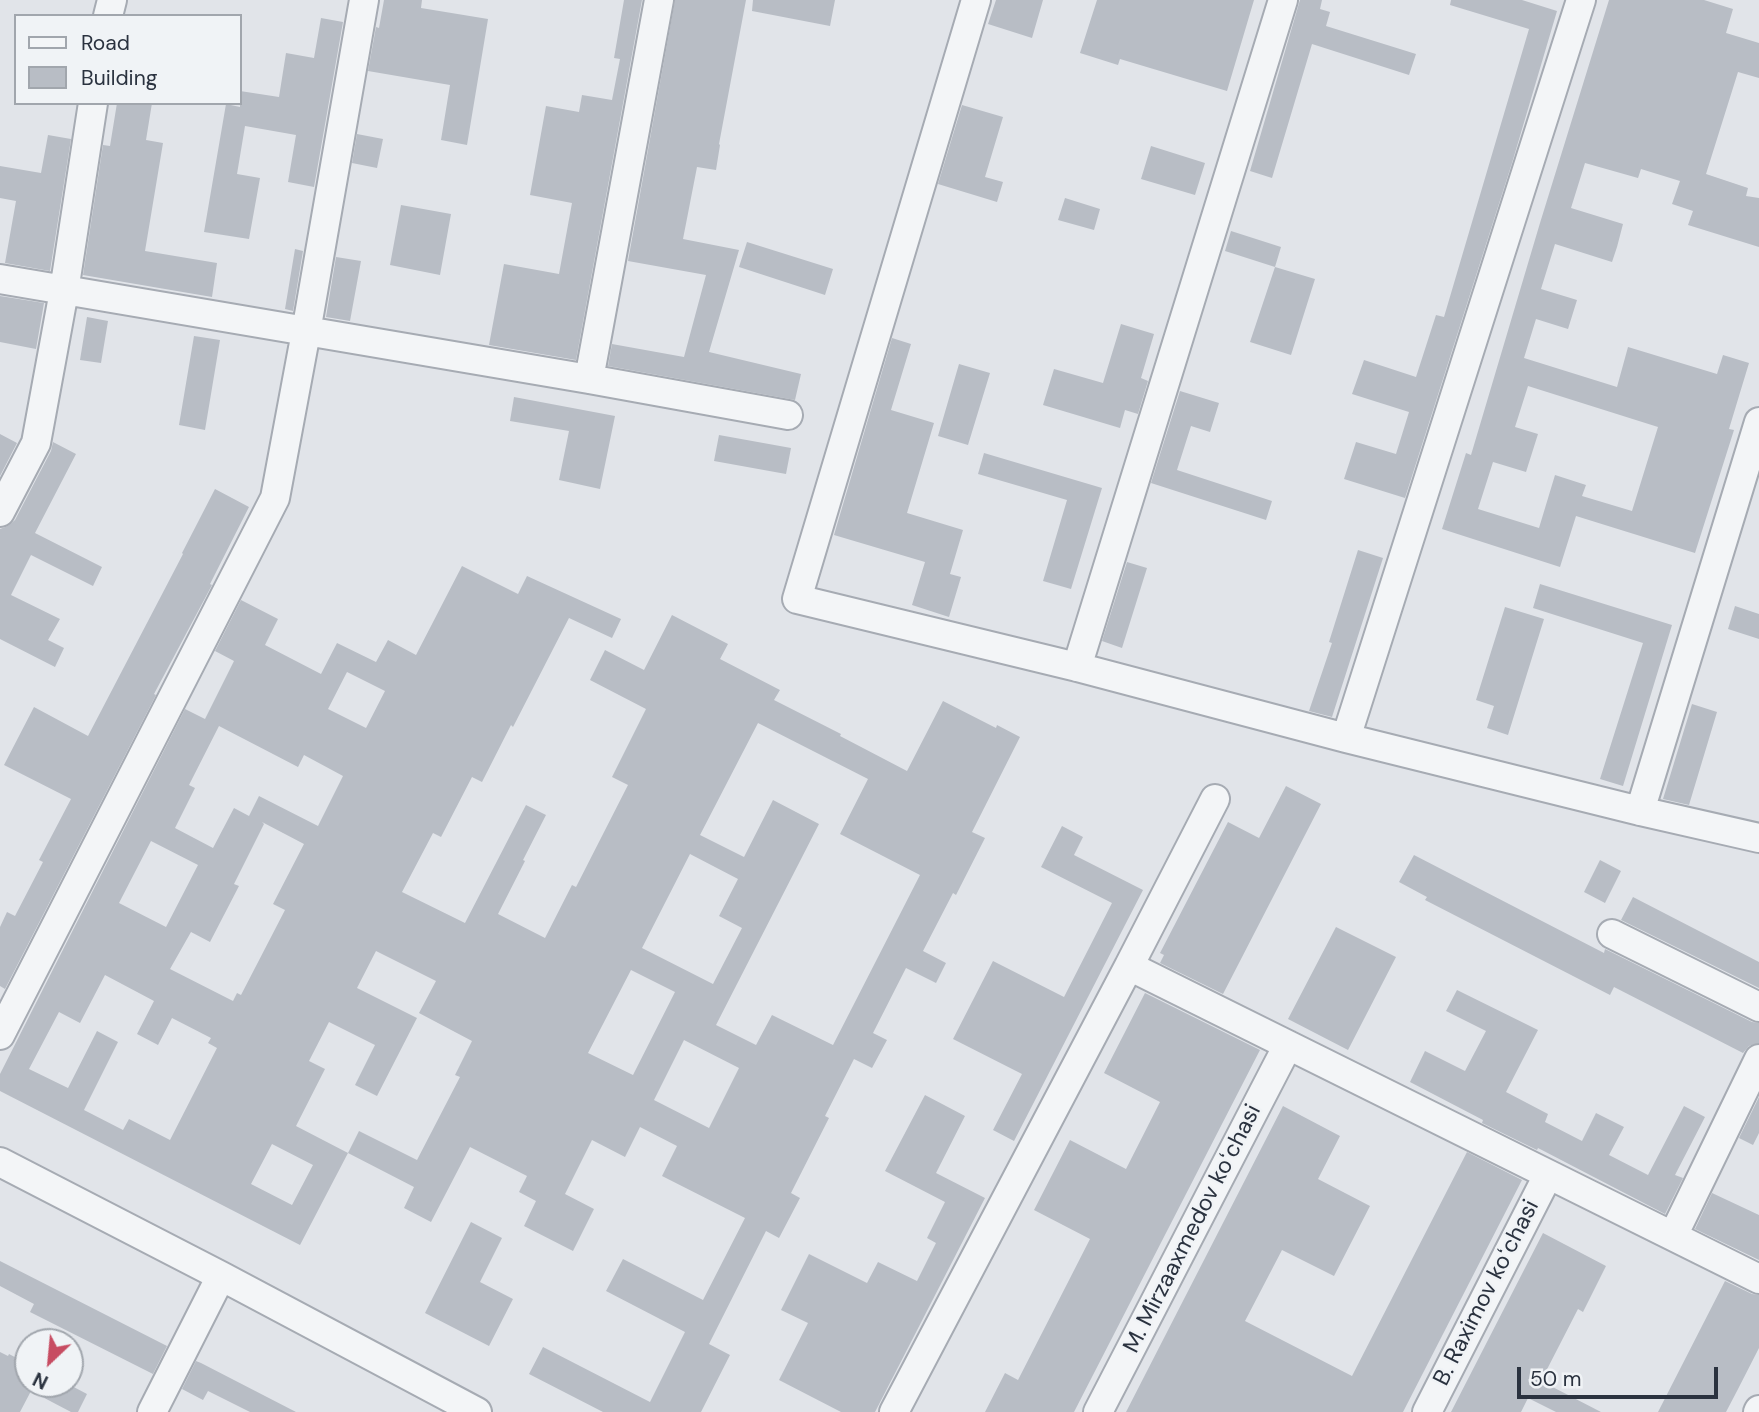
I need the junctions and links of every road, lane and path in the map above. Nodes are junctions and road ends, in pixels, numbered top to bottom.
1 (364, 0) edge
2 (659, 0) edge
3 (976, 0) edge
4 (1283, 0) edge
5 (1581, 0) edge
6 (93, 105) edge
7 (0, 279) edge
8 (64, 291) junction
9 (306, 332) junction
10 (589, 379) junction
11 (788, 415) dead end
12 (1759, 422) edge
13 (0, 512) edge
14 (1077, 667) junction
15 (1346, 738) junction
16 (1215, 799) dead end
17 (1640, 811) junction
18 (1759, 838) edge
19 (1612, 934) dead end
20 (1129, 966) junction
21 (1759, 1007) edge
22 (0, 1035) edge
23 (1288, 1045) junction
24 (1759, 1059) edge
25 (2, 1168) edge
26 (1548, 1175) junction
27 (1673, 1236) junction
28 (221, 1276) junction
29 (1759, 1279) edge
30 (431, 1401) edge
31 (152, 1412) edge
32 (477, 1412) edge
33 (894, 1412) edge
34 (1098, 1412) edge
35 (1427, 1412) edge

1 - 9 street
2 - 10 street
3 - 14 street
4 - 14 street
5 - 15 street
6 - 8 street
7 - 8 street
8 - 9 street
8 - 13 street
9 - 10 street
9 - 22 street
10 - 11 street
12 - 17 street
14 - 15 street
15 - 17 street
16 - 20 street
17 - 18 street
19 - 21 street
20 - 23 street
20 - 33 street
23 - 26 street
23 - 34 street, M. Mirzaaxmedov koʻchasi
24 - 27 street
25 - 28 street
26 - 27 street
26 - 35 street, B. Raximov koʻchasi
27 - 29 street
28 - 30 street
28 - 31 street
30 - 32 street

